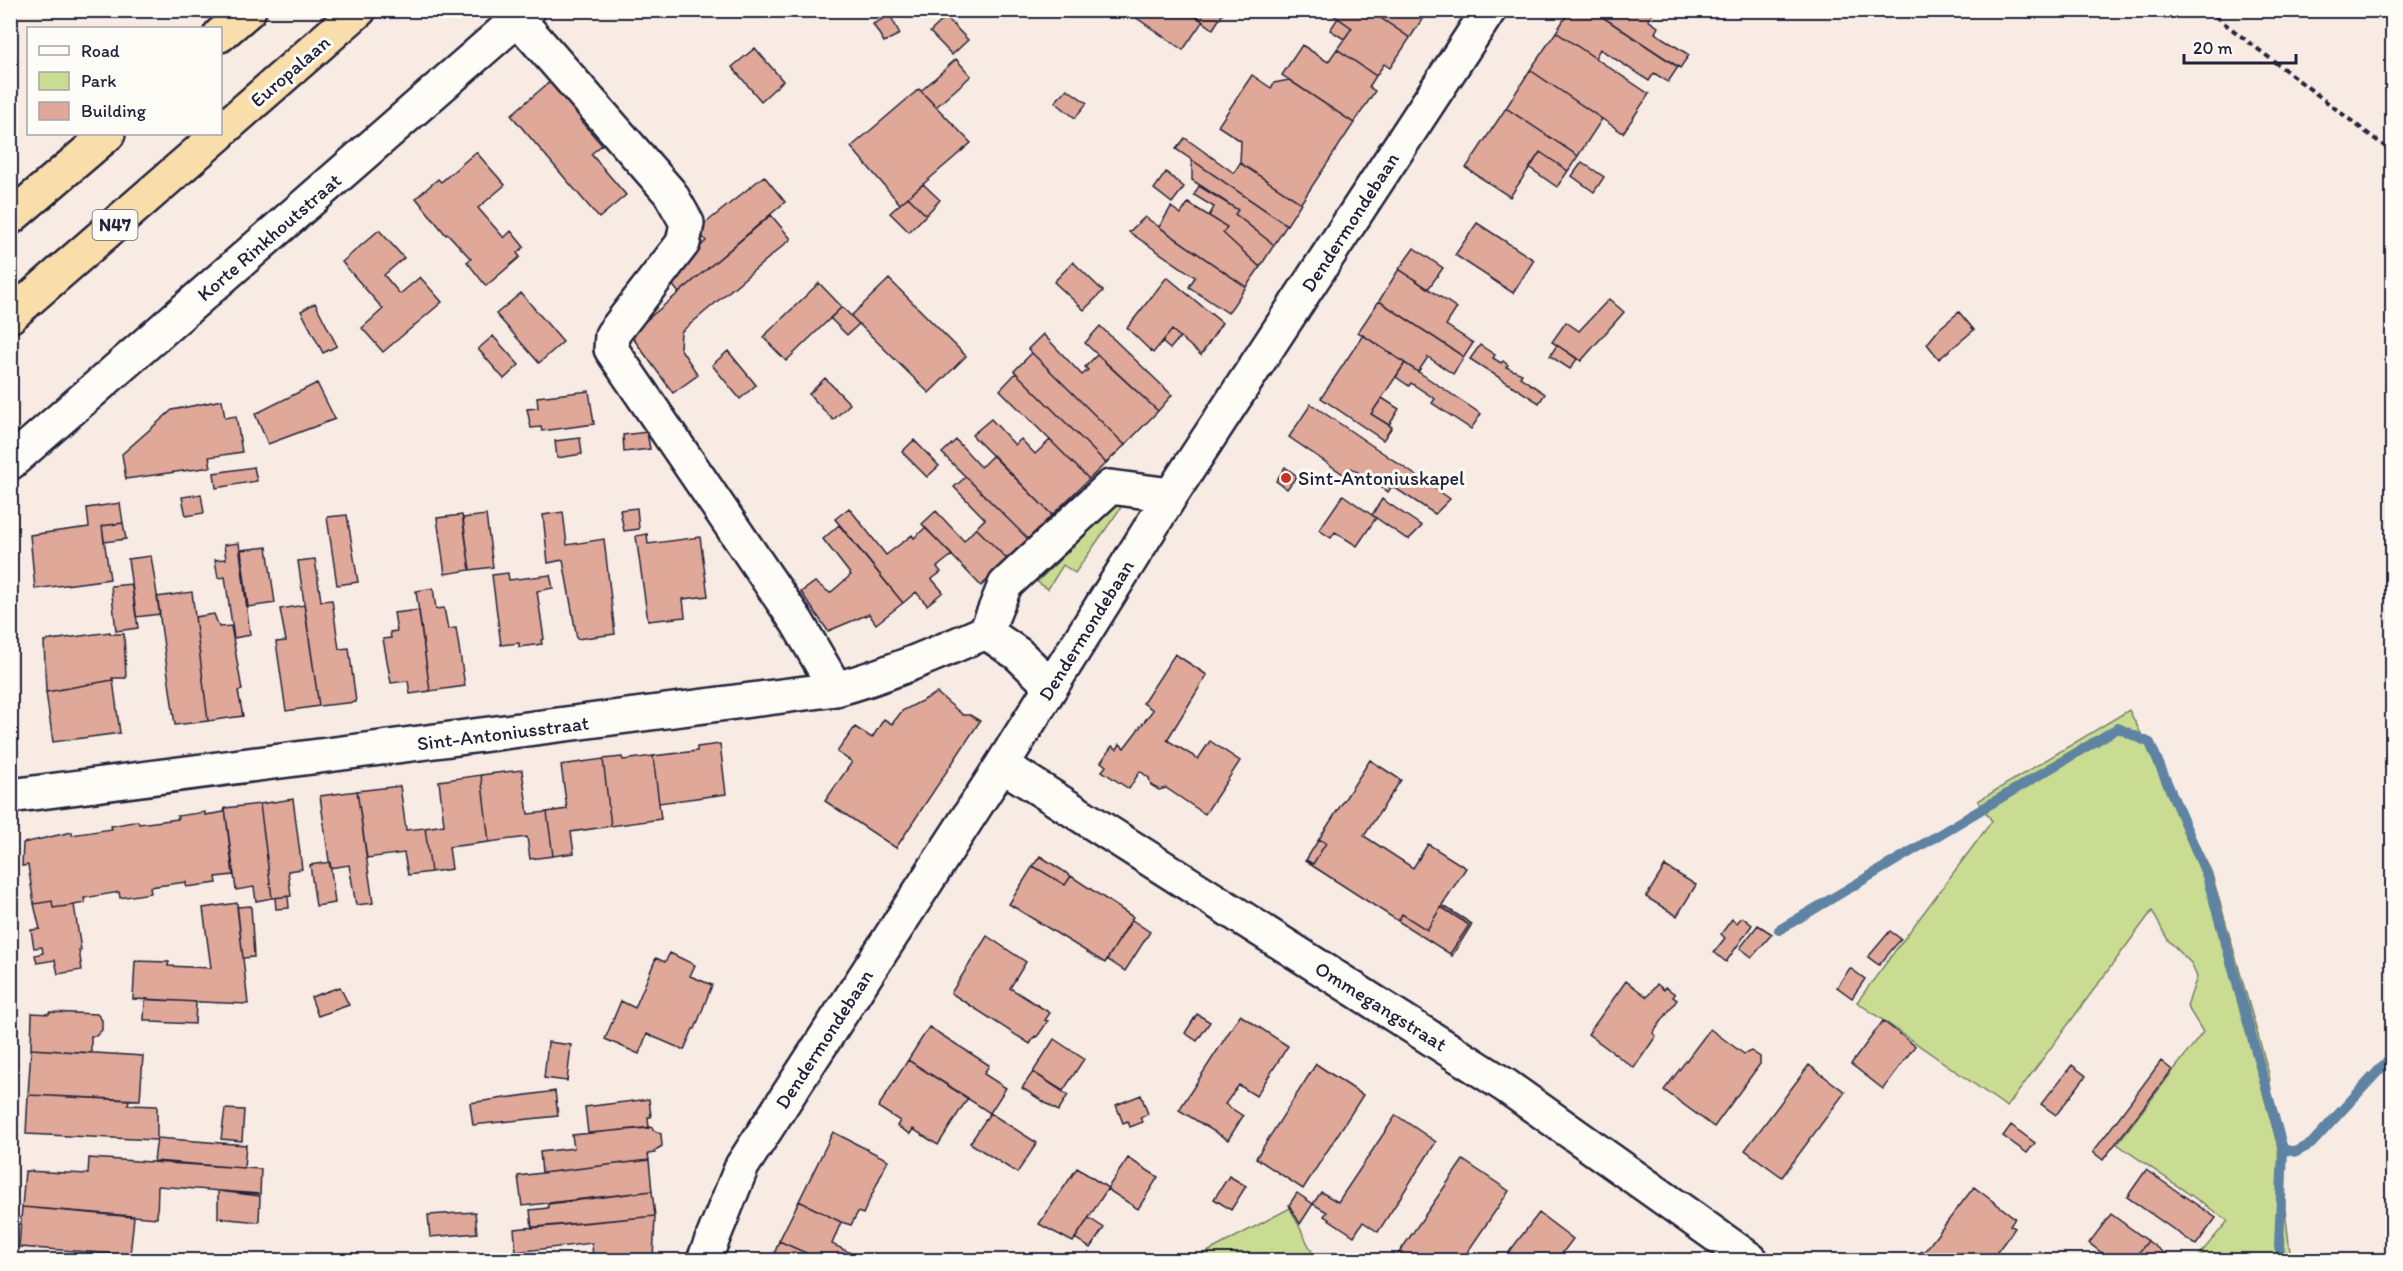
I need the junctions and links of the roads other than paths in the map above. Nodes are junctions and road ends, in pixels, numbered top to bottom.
1 (249, 10) edge
2 (359, 10) edge
3 (1489, 10) edge
4 (523, 15) edge
5 (222, 33) edge
6 (222, 131) edge
7 (107, 135) edge
8 (218, 135) edge
9 (10, 218) edge
10 (10, 316) edge
11 (10, 463) edge
12 (1171, 495) junction
13 (987, 632) junction
14 (1051, 686) junction
15 (836, 689) junction
16 (1002, 765) junction
17 (10, 796) edge
18 (704, 1260) edge
19 (1751, 1260) edge

1 - 5 highway
2 - 6 highway, Europalaan / N47
3 - 12 street, Dendermondebaan
4 - 11 street, Korte Rinkhoutstraat
4 - 15 street
7 - 9 highway
8 - 10 highway, Europalaan / N47
12 - 13 street
12 - 14 street, Dendermondebaan
13 - 14 street
13 - 15 street, Sint-Antoniusstraat
14 - 16 street, Dendermondebaan
15 - 17 street, Sint-Antoniusstraat
16 - 18 street, Dendermondebaan
16 - 19 street, Ommegangstraat

